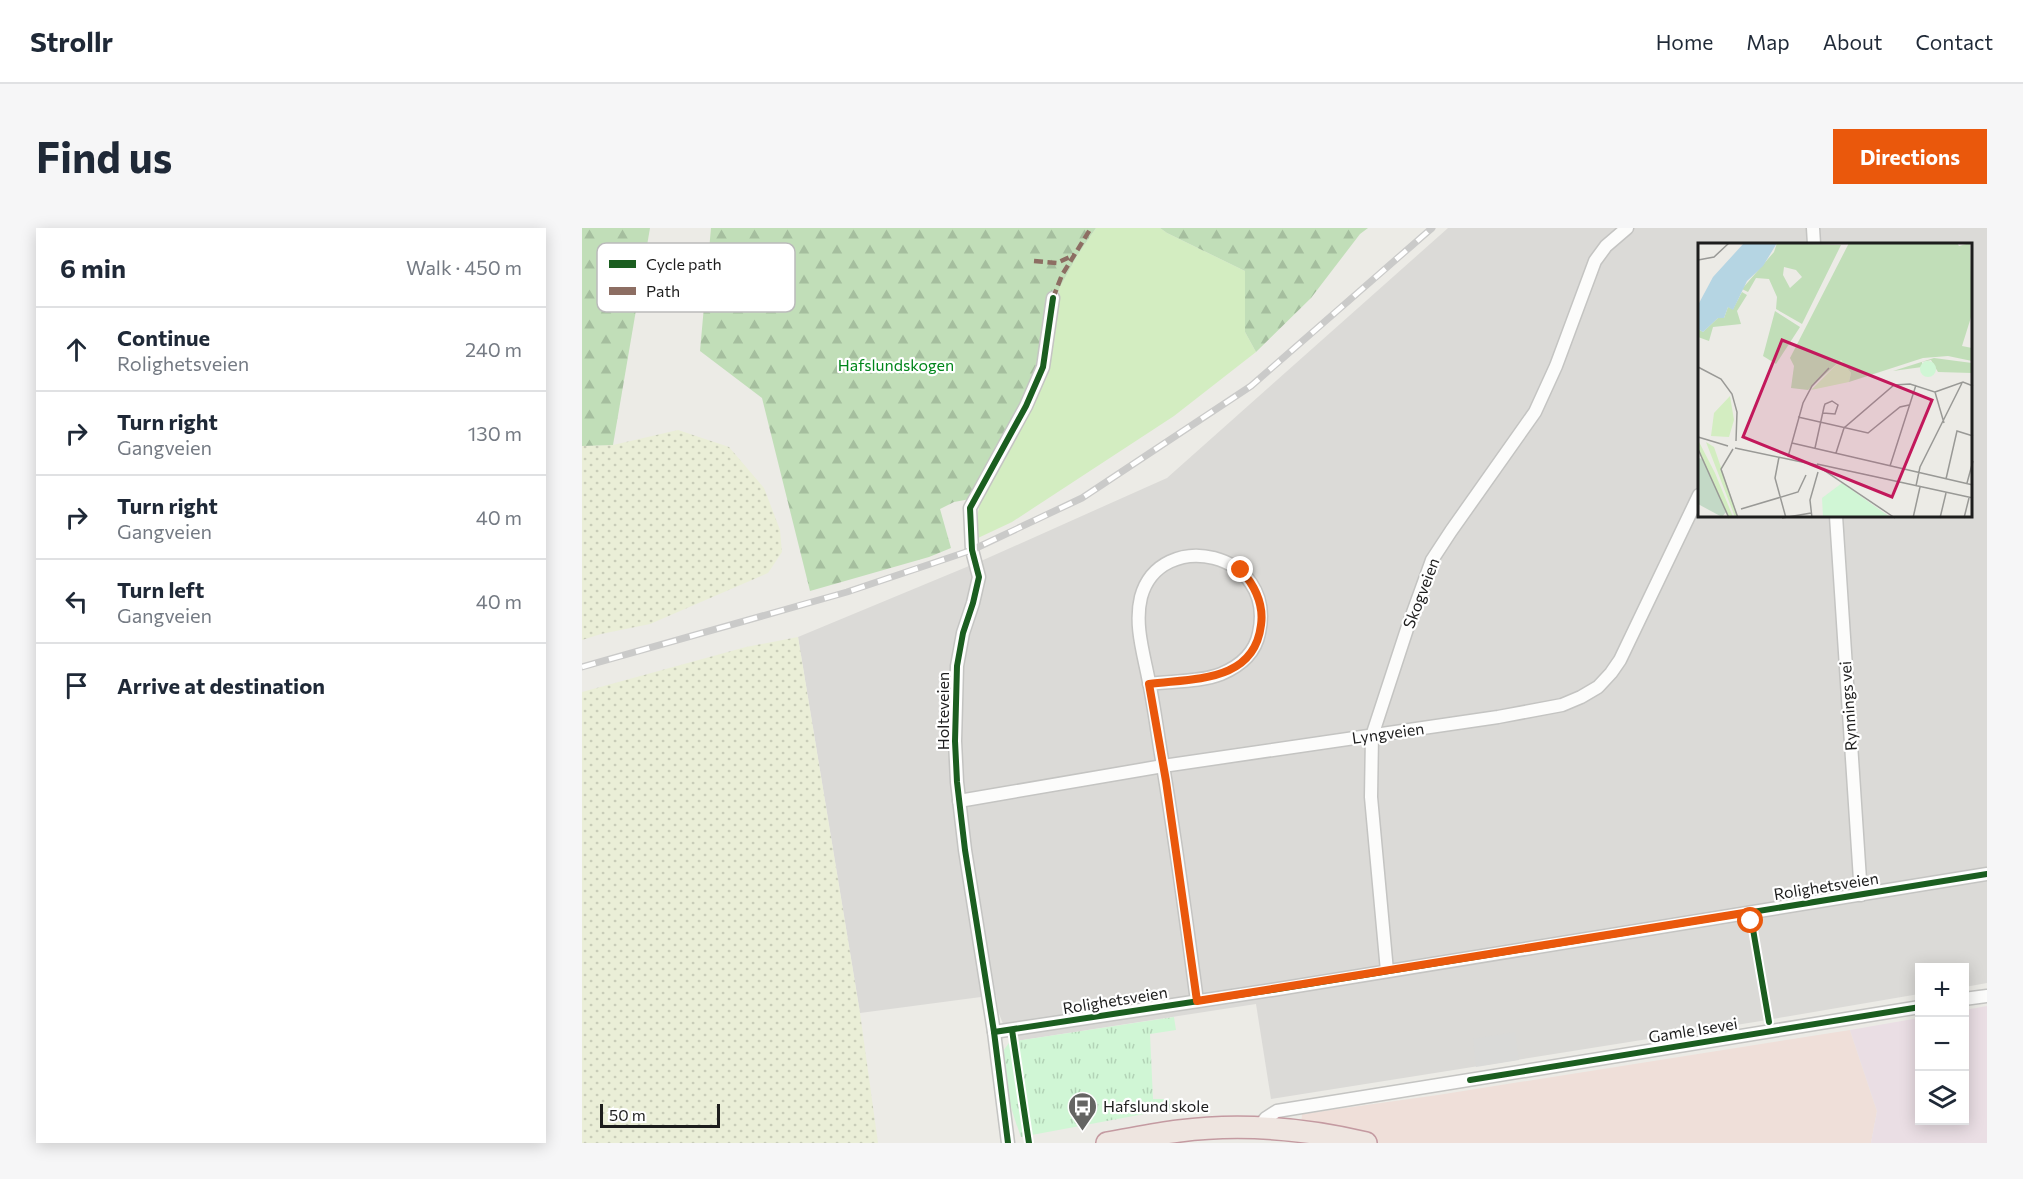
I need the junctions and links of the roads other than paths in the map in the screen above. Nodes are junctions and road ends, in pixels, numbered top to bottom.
1 (1627, 228) edge
2 (1813, 228) edge
3 (1814, 243) edge
4 (1053, 298) dead end
5 (1698, 497) edge
6 (1836, 518) edge
7 (1149, 684) junction
8 (1372, 736) junction
9 (1163, 766) junction
10 (959, 801) junction
11 (1987, 874) edge
12 (1861, 895) junction
13 (1387, 971) junction
14 (1987, 996) edge
15 (1969, 998) edge
16 (1197, 1001) junction
17 (1915, 1008) edge
18 (994, 1032) junction
19 (1258, 1128) junction
20 (1008, 1143) edge
21 (1107, 1143) edge
22 (1366, 1143) edge

1 - 8 street, Skogveien
2 - 3 street
4 - 10 street, Holteveien
5 - 8 street, Lyngveien
6 - 12 street, Rynnings vei
7 - 7 street
7 - 9 street
8 - 9 street, Lyngveien
8 - 13 street, Skogveien
9 - 10 street, Lyngveien
9 - 16 street
10 - 18 street, Holteveien
11 - 12 street, Rolighetsveien
12 - 13 street, Rolighetsveien
13 - 16 street, Rolighetsveien
14 - 15 street
16 - 18 street, Rolighetsveien
17 - 19 street, Gamle Isevei
18 - 20 street, Holteveien
19 - 21 highway
19 - 22 highway

